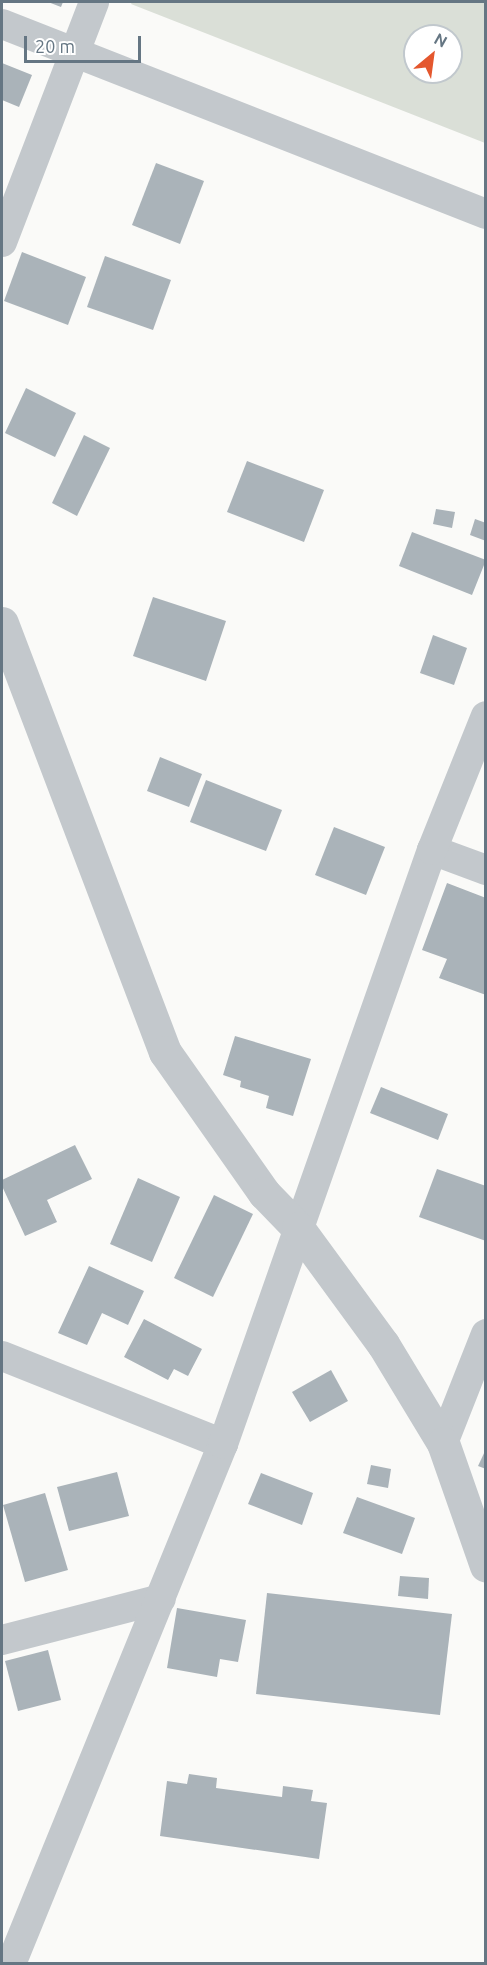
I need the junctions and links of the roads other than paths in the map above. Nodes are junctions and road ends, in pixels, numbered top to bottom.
1 (94, 2) edge
2 (2, 24) edge
3 (75, 51) junction
4 (486, 214) edge
5 (2, 242) edge
6 (2, 623) edge
7 (486, 716) edge
8 (432, 849) junction
9 (486, 870) edge
10 (297, 1228) junction
11 (486, 1334) edge
12 (2, 1356) edge
13 (443, 1443) junction
14 (223, 1444) junction
15 (486, 1566) edge
16 (161, 1599) junction
17 (2, 1640) edge
18 (11, 1964) edge

1 - 3 street
2 - 3 street
3 - 4 street
3 - 5 street
6 - 10 street
7 - 8 street
8 - 9 street
8 - 10 street
10 - 13 street
10 - 14 street
11 - 13 street
12 - 14 street
13 - 15 street
14 - 16 street
16 - 17 street
16 - 18 street

